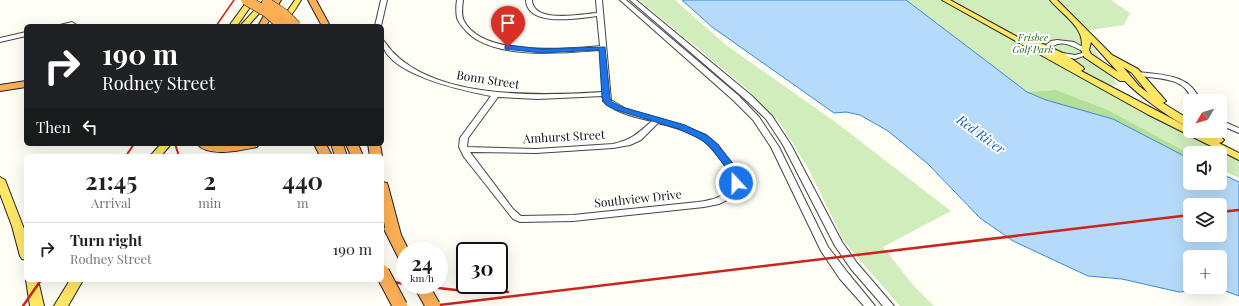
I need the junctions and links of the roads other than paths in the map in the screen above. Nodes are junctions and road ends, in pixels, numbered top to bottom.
1 (261, 0) edge
2 (266, 0) edge
3 (277, 0) edge
4 (298, 0) edge
5 (312, 0) edge
6 (384, 0) edge
7 (460, 0) edge
8 (529, 0) edge
9 (599, 0) edge
10 (622, 0) edge
11 (633, 0) edge
12 (945, 0) edge
13 (1053, 0) edge
14 (249, 2) edge
15 (600, 14) junction
16 (973, 16) junction
17 (234, 24) edge
18 (246, 24) edge
19 (264, 24) edge
20 (276, 24) edge
21 (281, 24) edge
22 (294, 24) edge
23 (325, 24) edge
24 (378, 24) edge
25 (1083, 31) junction
26 (24, 34) edge
27 (0, 40) edge
28 (384, 45) edge
29 (602, 48) junction
30 (1055, 52) junction
31 (1086, 52) junction
32 (1104, 52) junction
33 (1138, 74) junction
34 (24, 80) edge
35 (0, 84) edge
36 (24, 84) edge
37 (0, 88) edge
38 (1136, 88) junction
39 (496, 94) junction
40 (606, 94) junction
41 (1193, 94) edge
42 (1140, 106) junction
43 (1183, 117) edge
44 (1183, 118) edge
45 (657, 120) junction
46 (1227, 125) edge
47 (1239, 131) edge
48 (1216, 138) edge
49 (1218, 138) edge
50 (1228, 144) junction
51 (208, 146) edge
52 (242, 146) edge
53 (464, 150) junction
54 (1239, 150) edge
55 (1239, 157) edge
56 (0, 180) edge
57 (3, 191) edge
58 (384, 194) edge
59 (384, 216) edge
60 (396, 239) junction
61 (398, 242) edge
62 (24, 248) edge
63 (384, 276) edge
64 (32, 282) edge
65 (76, 282) edge
66 (426, 294) edge
67 (37, 306) edge
68 (60, 306) edge
69 (400, 306) edge
70 (433, 306) edge
71 (870, 306) edge
72 (889, 306) edge

1 - 22 highway, bridge
2 - 18 main road
3 - 19 highway
4 - 20 main road
5 - 23 highway
6 - 24 street
7 - 29 street
8 - 15 street
9 - 15 street
10 - 71 street
11 - 72 street
12 - 16 main road
13 - 25 main road
14 - 17 main road
14 - 21 highway, bridge
15 - 29 street
16 - 30 main road
16 - 42 main road
25 - 31 main road
25 - 32 main road
26 - 27 street
28 - 39 street, Bonn Street
29 - 40 street
30 - 31 street
30 - 31 street
30 - 42 main road
31 - 38 main road
32 - 33 main road
32 - 38 main road
33 - 41 street
33 - 43 main road
34 - 35 highway
36 - 37 highway
38 - 44 main road
39 - 40 street, Bonn Street
39 - 53 street
40 - 45 street, Southview Drive
42 - 55 main road
45 - 53 street, Amhurst Street
45 - 53 street, Southview Drive
46 - 47 street
48 - 50 main road
49 - 50 main road
50 - 54 main road
51 - 52 highway
56 - 57 main road
57 - 62 main road
58 - 60 highway
59 - 60 highway
60 - 61 highway
63 - 69 highway, bridge
64 - 67 main road
65 - 68 main road
66 - 70 highway, bridge

